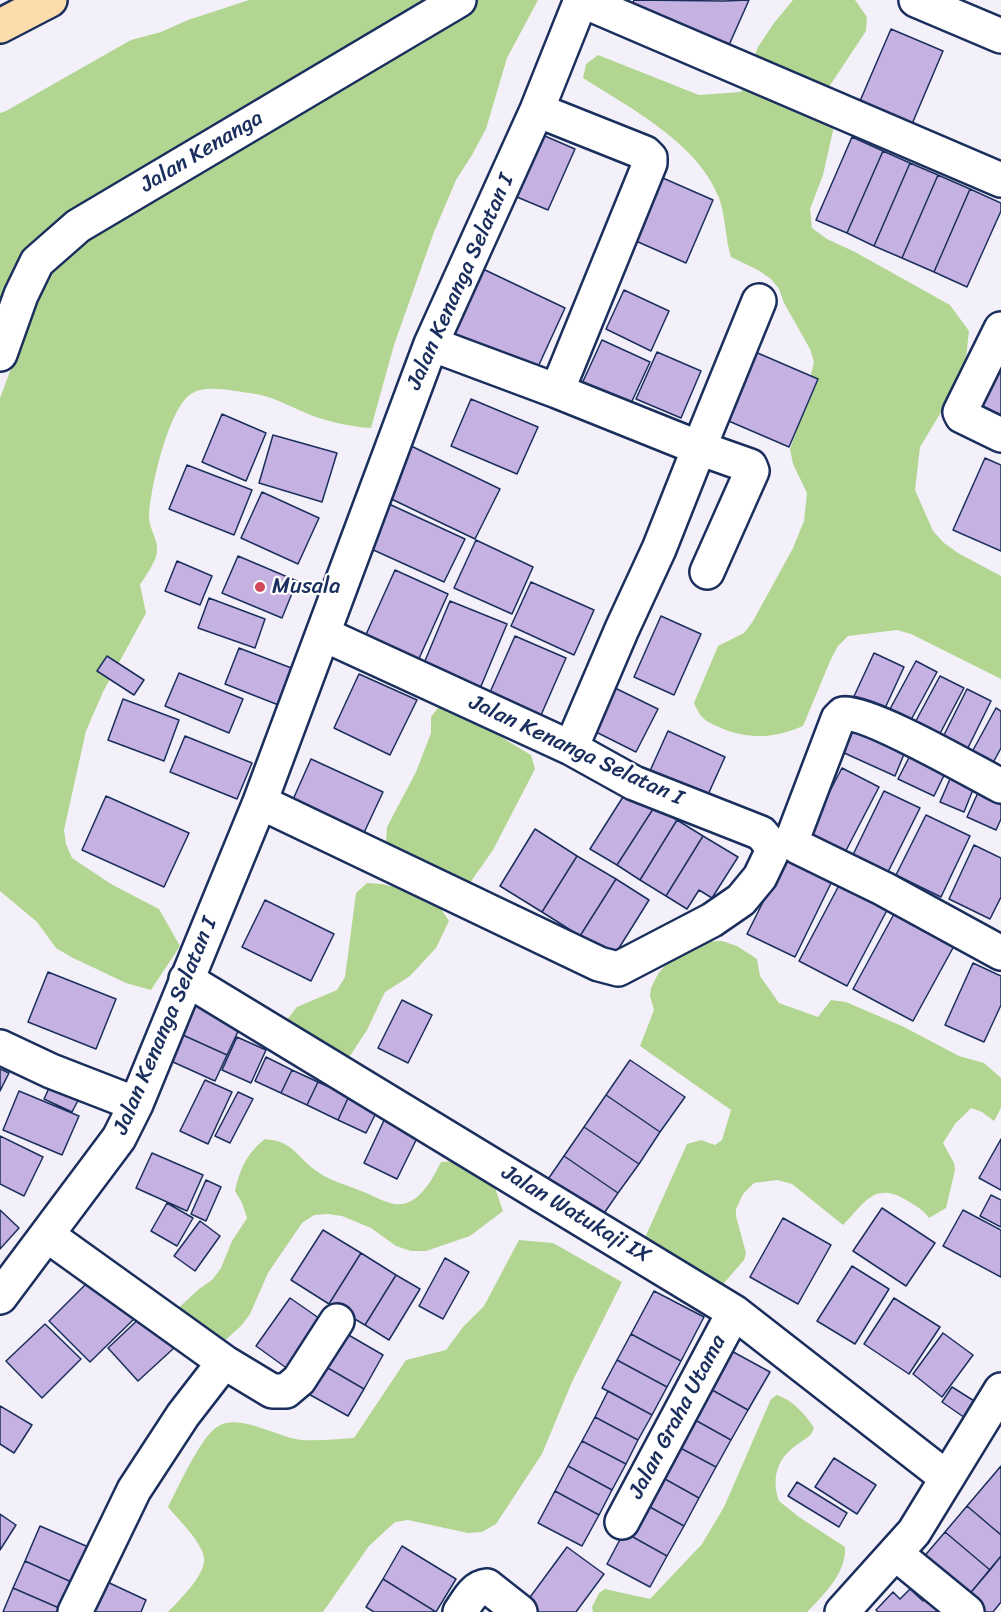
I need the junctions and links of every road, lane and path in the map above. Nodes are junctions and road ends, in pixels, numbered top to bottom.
1 (50, 0) edge
2 (459, 0) edge
3 (581, 0) edge
4 (916, 0) edge
5 (0, 26) edge
6 (1001, 36) edge
7 (537, 110) junction
8 (1001, 180) edge
9 (759, 301) dead end
10 (1001, 329) edge
11 (431, 344) junction
12 (0, 354) edge
13 (557, 392) junction
14 (1001, 435) edge
15 (699, 448) junction
16 (707, 572) dead end
17 (323, 634) junction
18 (571, 747) junction
19 (1001, 786) edge
20 (260, 802) junction
21 (1001, 953) edge
22 (186, 979) junction
23 (0, 1047) edge
24 (136, 1104) junction
25 (47, 1235) junction
26 (0, 1297) edge
27 (734, 1312) junction
28 (337, 1321) dead end
29 (224, 1362) junction
30 (996, 1410) edge
31 (947, 1478) junction
32 (622, 1522) dead end
33 (895, 1553) junction
34 (75, 1612) edge
35 (460, 1612) edge
36 (520, 1612) edge
37 (842, 1612) edge
38 (967, 1612) edge

1 - 5 highway
2 - 12 street, Jalan Kenanga
3 - 7 street, Jalan Kenanga Selatan I
3 - 8 street
4 - 6 street
7 - 11 street, Jalan Kenanga Selatan I
7 - 13 street
9 - 15 street
10 - 14 street
11 - 13 street
11 - 17 street, Jalan Kenanga Selatan I
13 - 15 street
15 - 16 street
15 - 18 street
17 - 18 street, Jalan Kenanga Selatan I
17 - 20 street, Jalan Kenanga Selatan I
18 - 20 street, Jalan Kenanga Selatan I
19 - 21 street
20 - 22 street, Jalan Kenanga Selatan I
22 - 24 street, Jalan Kenanga Selatan I
22 - 27 street, Jalan Watukaji IX
23 - 24 street
24 - 25 street, Jalan Kenanga Selatan I
25 - 26 street, Jalan Kenanga Selatan I
25 - 29 street
27 - 31 street, Jalan Watukaji IX
27 - 32 street, Jalan Graha Utama
28 - 29 street
29 - 34 street
30 - 31 street
31 - 33 street
33 - 37 street
33 - 38 street
35 - 36 street

